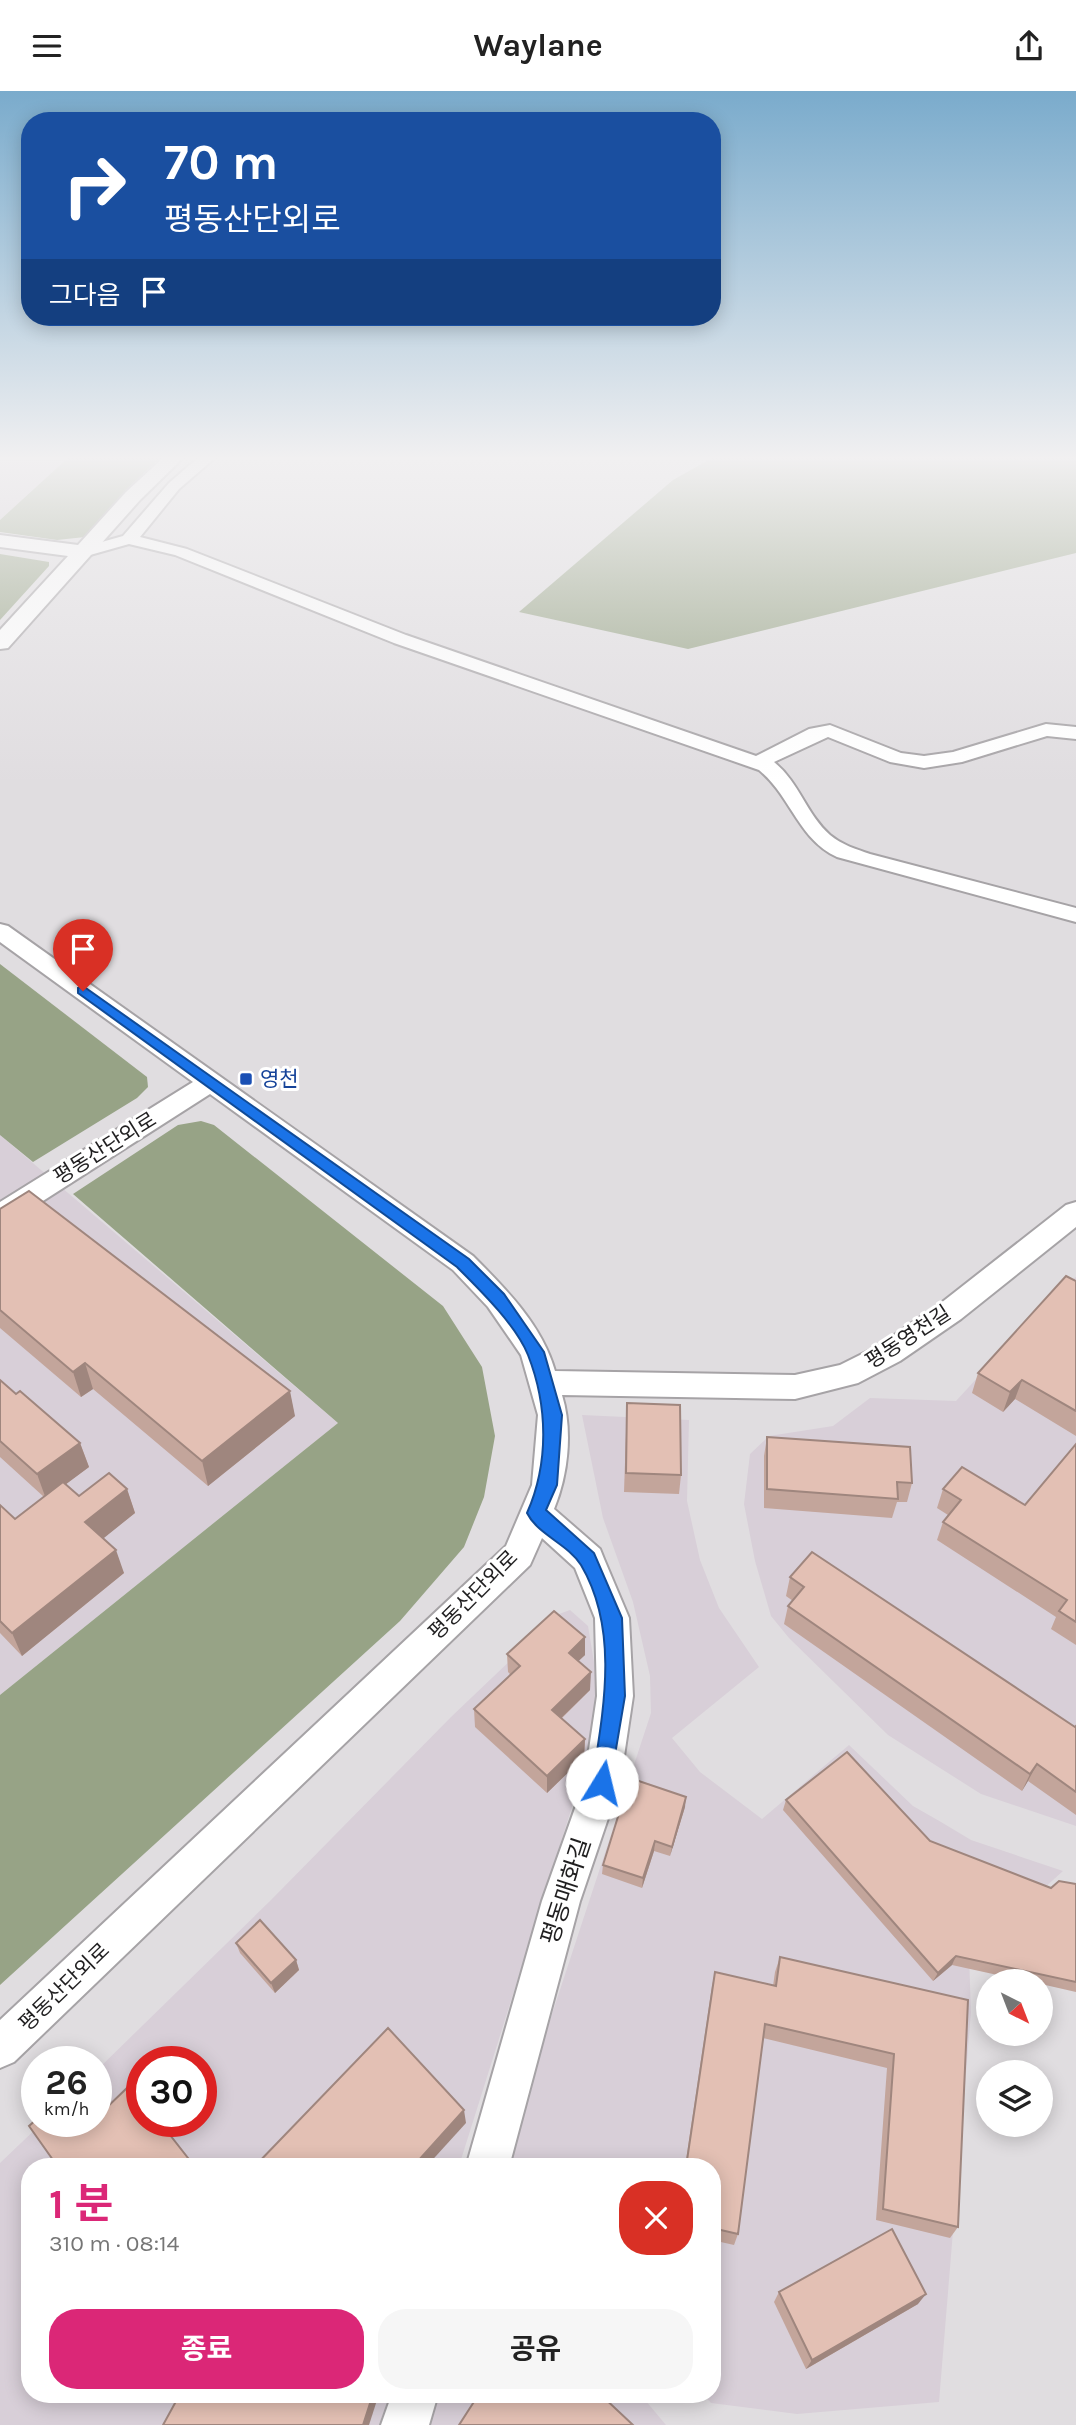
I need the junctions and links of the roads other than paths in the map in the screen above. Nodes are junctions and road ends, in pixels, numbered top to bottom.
1 (70, 566) edge
2 (216, 566) edge
3 (0, 643) edge
4 (1076, 733) edge
5 (757, 763) junction
6 (1076, 915) edge
7 (0, 931) edge
8 (211, 1082) junction
9 (1076, 1212) edge
10 (0, 1215) edge
11 (544, 1383) junction
12 (536, 1513) junction
13 (0, 2048) edge
14 (490, 2158) edge
15 (412, 2403) edge
16 (405, 2425) edge

1 - 3 street
2 - 5 street
4 - 5 street
5 - 6 street
7 - 8 street, 평동산단외로
8 - 10 street, 평동산단외로
8 - 11 street, 평동산단외로
9 - 11 street, 평동영천길
11 - 12 street, 평동산단외로
12 - 13 street, 평동산단외로
12 - 14 street, 평동매화길
15 - 16 street

